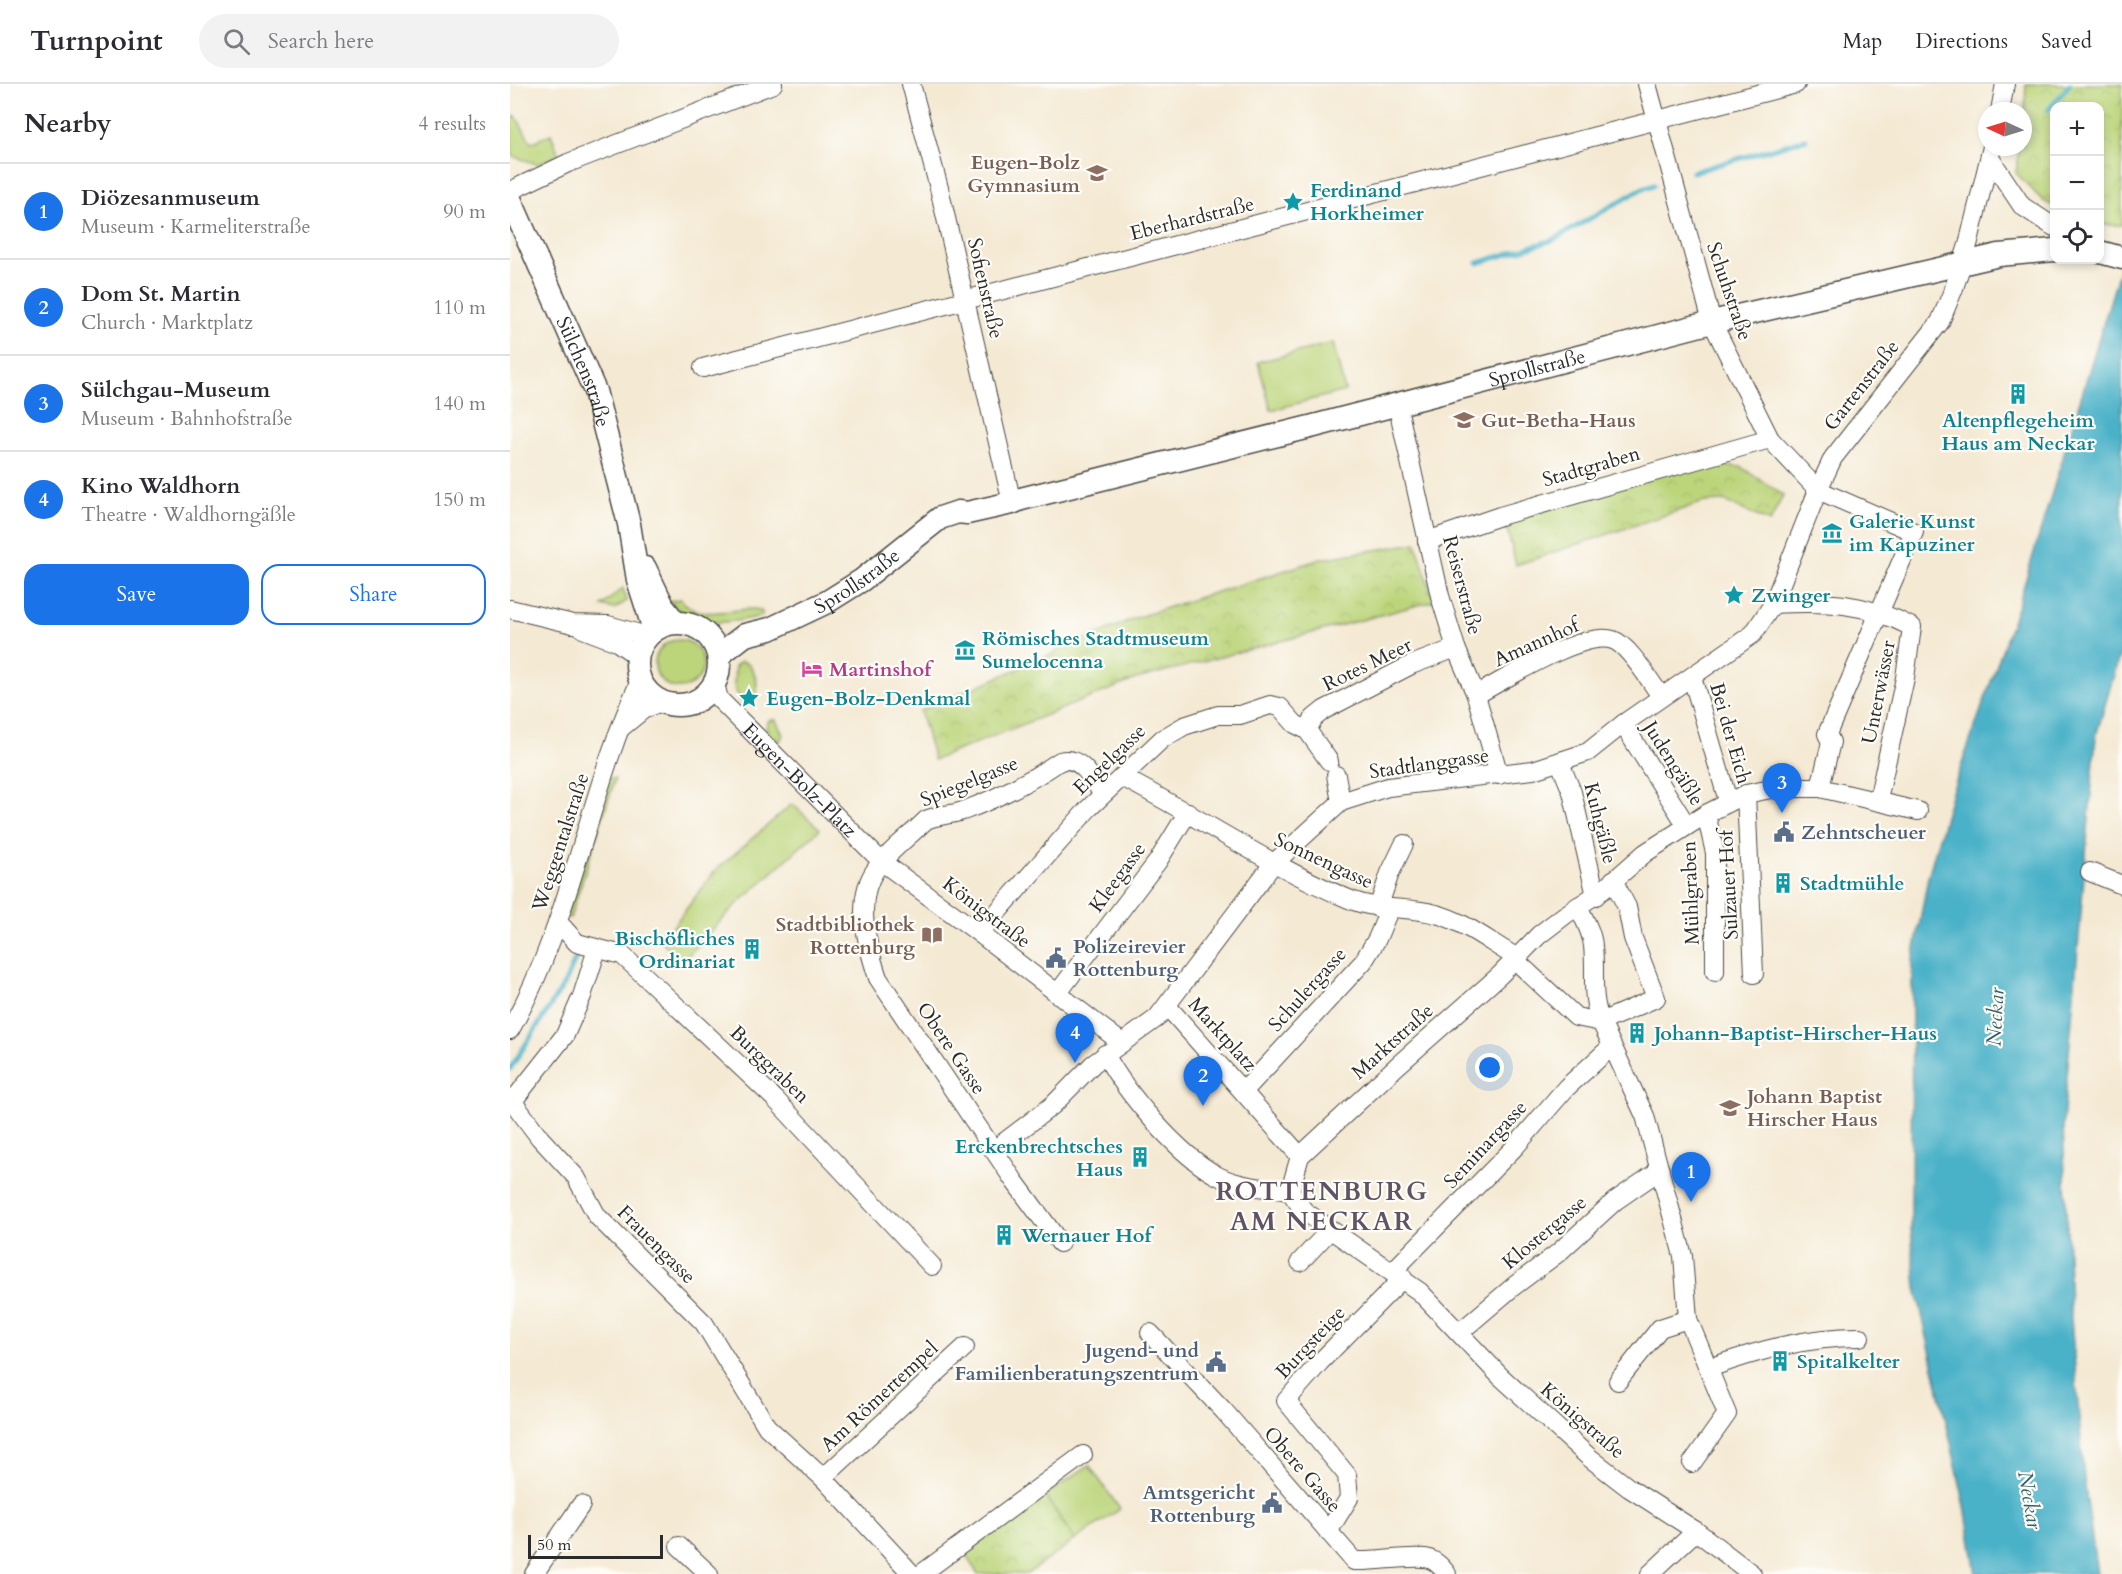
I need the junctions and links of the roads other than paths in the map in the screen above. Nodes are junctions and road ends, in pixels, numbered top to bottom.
1 (772, 84) edge
2 (911, 84) edge
3 (1647, 84) edge
4 (1796, 84) edge
5 (2005, 84) edge
6 (2002, 102) edge
7 (1657, 121) junction
8 (1990, 156) edge
9 (1993, 156) edge
10 (510, 191) edge
11 (510, 199) edge
12 (2050, 224) edge
13 (2050, 250) edge
14 (2104, 253) edge
15 (2122, 258) edge
16 (1962, 264) junction
17 (966, 299) junction
18 (1712, 322) junction
19 (703, 368) dead end
20 (1397, 403) junction
21 (1770, 439) junction
22 (1818, 490) junction
23 (1015, 499) junction
24 (1427, 541) junction
25 (634, 552) junction
26 (1773, 604) junction
27 (510, 609) edge
28 (1879, 612) junction
29 (675, 622) junction
30 (573, 624) junction
31 (650, 633) junction
32 (707, 634) junction
33 (1753, 634) joint
34 (745, 635) junction
35 (1456, 648) junction
36 (719, 655) junction
37 (637, 656) junction
38 (1692, 676) junction
39 (640, 681) junction
40 (713, 693) junction
41 (1476, 695) junction
42 (1662, 696) junction
43 (662, 702) junction
44 (1623, 724) junction
45 (1307, 730) junction
46 (619, 731) junction
47 (1560, 762) junction
48 (1499, 775) junction
49 (1122, 777) junction
50 (1820, 788) junction
51 (1102, 794) junction
52 (1746, 794) junction
53 (1878, 800) junction
54 (1728, 801) junction
55 (1341, 802) junction
56 (1918, 811) dead end
57 (1188, 812) junction
58 (1706, 814) junction
59 (1687, 826) junction
60 (1404, 844) dead end
61 (882, 862) junction
62 (1273, 864) junction
63 (2095, 874) dead end
64 (2122, 885) edge
65 (1604, 889) junction
66 (1384, 908) junction
67 (1572, 910) junction
68 (558, 922) junction
69 (979, 933) junction
70 (597, 949) junction
71 (1515, 958) junction
72 (1714, 972) dead end
73 (1754, 974) dead end
74 (1057, 994) junction
75 (1167, 1006) junction
76 (1601, 1022) junction
77 (510, 1030) edge
78 (1122, 1043) junction
79 (1611, 1047) junction
80 (1109, 1062) junction
81 (1244, 1091) junction
82 (512, 1100) edge
83 (994, 1150) junction
84 (1295, 1150) junction
85 (1660, 1170) junction
86 (1290, 1191) junction
87 (1330, 1230) junction
88 (1060, 1243) dead end
89 (1300, 1262) dead end
90 (932, 1266) dead end
91 (1398, 1274) junction
92 (1688, 1319) junction
93 (1460, 1332) junction
94 (1150, 1333) dead end
95 (1860, 1336) dead end
96 (965, 1347) dead end
97 (1711, 1375) junction
98 (1618, 1381) dead end
99 (767, 1427) joint
100 (1083, 1455) dead end
101 (1692, 1463) dead end
102 (824, 1478) junction
103 (581, 1505) dead end
104 (1696, 1531) junction
105 (1328, 1532) junction
106 (679, 1546) dead end
107 (534, 1574) edge
108 (709, 1574) edge
109 (912, 1574) edge
110 (921, 1574) edge
111 (1447, 1574) edge
112 (1650, 1574) edge
113 (1752, 1574) edge

1 - 10 street
2 - 17 street, Sofienstraße
3 - 7 street, Schuhstraße
4 - 7 street, Eberhardstraße
5 - 6 street
7 - 17 street, Eberhardstraße
7 - 18 street, Schuhstraße
8 - 16 street, Gartenstraße
9 - 12 street, Gartenstraße
11 - 25 main road, Sülchenstraße
13 - 16 main road, Sprollstraße
14 - 15 main road
16 - 18 main road, Sprollstraße
16 - 22 street, Gartenstraße
17 - 19 street, Eberhardstraße
17 - 23 street, Sofienstraße
18 - 20 main road, Sprollstraße
18 - 21 street, Schuhstraße
20 - 23 main road, Sprollstraße
20 - 24 street, Reiserstraße
21 - 22 street, Schuhstraße
21 - 24 street, Stadtgraben
22 - 26 street, Gartenstraße
22 - 28 street
23 - 34 main road, Sprollstraße
24 - 35 street, Reiserstraße
25 - 29 main road, Sülchenstraße
25 - 31 main road, Sülchenstraße
26 - 28 street, Unterwässer
26 - 33 street, Gartenstraße
27 - 30 street
28 - 50 street
28 - 53 street, Unterwässer
29 - 31 main road
29 - 32 main road
30 - 31 street
30 - 37 street
31 - 37 main road
32 - 34 main road, Sprollstraße
32 - 36 main road
33 - 38 street, Stadtlanggasse
34 - 36 main road, Sprollstraße
35 - 41 street, Reiserstraße
35 - 45 street, Rotes Meer
36 - 40 main road
37 - 39 main road
38 - 42 street, Stadtlanggasse
38 - 54 street, Bei der Eich
39 - 43 main road
39 - 46 street, Weggentalstraße
40 - 43 main road
40 - 61 street, Eugen-Bolz-Platz
41 - 42 street, Amannhof
41 - 48 street, Reiserstraße
42 - 44 street, Stadtlanggasse
43 - 46 street
44 - 47 street, Stadtlanggasse
44 - 59 street, Judengäßle
45 - 49 street, Engelgasse
45 - 55 street
46 - 68 street, Weggentalstraße
47 - 48 street, Stadtlanggasse
47 - 65 street, Kuhgäßle
48 - 55 street, Stadtlanggasse
49 - 51 street, Engelgasse
49 - 57 street, Sonnengasse
50 - 52 street, Marktstraße
50 - 53 street, Marktstraße
51 - 61 street, Spiegelgasse
51 - 69 street, Engelgasse
52 - 54 street, Marktstraße
52 - 73 street, Sulzauer Hof
53 - 56 street, Marktstraße
54 - 58 street, Marktstraße
55 - 62 street, Stadtlanggasse
57 - 62 street, Sonnengasse
57 - 74 street, Kleegasse
58 - 59 street, Marktstraße
58 - 72 street, Mühlgraben
59 - 65 street, Marktstraße
60 - 66 street, Schulergasse
61 - 69 street, Königstraße
61 - 83 street, Obere Gasse
62 - 66 street, Sonnengasse
62 - 75 street, Stadtlanggasse
63 - 64 street
65 - 67 street, Marktstraße
65 - 76 street, Kuhgäßle
66 - 71 street, Sonnengasse
66 - 81 street, Schulergasse
67 - 71 street, Marktstraße
67 - 76 street
68 - 70 street, Burggraben
68 - 77 street, Weggentalstraße
69 - 74 street, Königstraße
70 - 82 street
70 - 90 street, Burggraben
71 - 76 street, Sonnengasse
71 - 84 street, Marktstraße
74 - 78 street, Königstraße
75 - 78 street, Marktplatz
75 - 81 street, Marktplatz
76 - 79 street
78 - 80 street, Marktplatz
79 - 85 street
79 - 91 street, Seminargasse
80 - 83 street, Marktplatz
80 - 86 street
81 - 84 street, Marktplatz
82 - 99 street, Frauengasse
83 - 88 street, Obere Gasse
84 - 86 street
85 - 92 street
85 - 93 street, Klostergasse
86 - 87 street
87 - 89 street
87 - 91 street
91 - 93 street, Königstraße
91 - 105 street, Burgsteige
92 - 97 street
92 - 98 street
93 - 104 street, Königstraße
94 - 105 street, Obere Gasse
95 - 97 street
96 - 102 street, Am Römertempel
97 - 101 street
99 - 102 street, Am Römertempel
100 - 110 street
102 - 109 street, Am Römertempel
103 - 107 street
104 - 112 street
104 - 113 street, Königstraße
105 - 111 street, Obere Gasse
106 - 108 street

